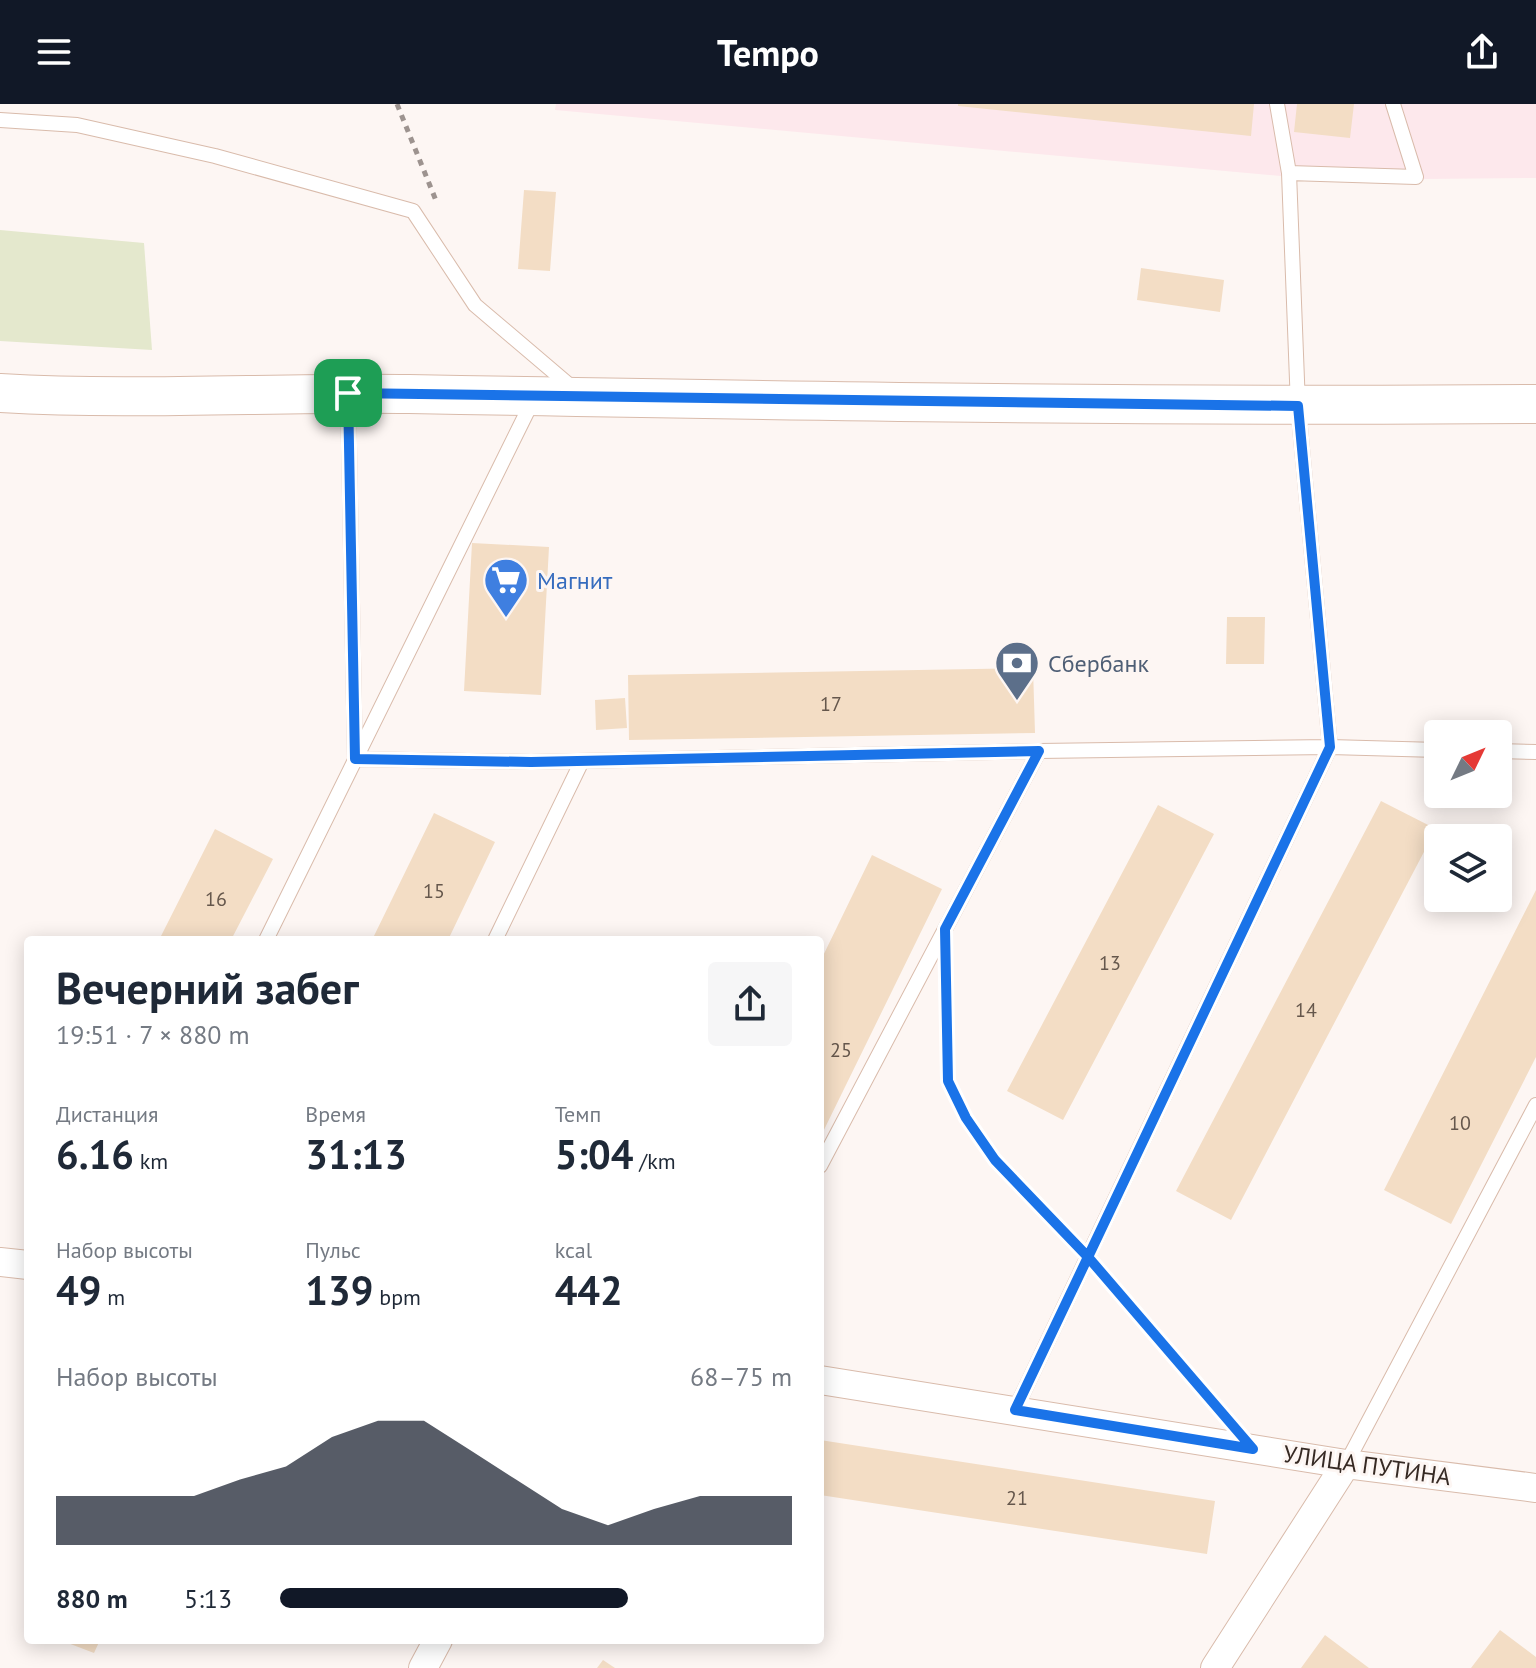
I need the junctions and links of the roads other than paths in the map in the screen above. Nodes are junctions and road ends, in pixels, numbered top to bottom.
1 (1277, 104) edge
2 (1393, 104) edge
3 (1408, 104) edge
4 (0, 120) edge
5 (1289, 173) junction
6 (0, 393) edge
7 (348, 393) junction
8 (535, 397) junction
9 (583, 397) junction
10 (1536, 404) edge
11 (1298, 406) junction
12 (1330, 747) junction
13 (1424, 750) edge
14 (1039, 751) junction
15 (1512, 751) edge
16 (1536, 752) edge
17 (355, 759) junction
18 (582, 761) junction
19 (268, 936) edge
20 (497, 936) edge
21 (1536, 1105) edge
22 (824, 1158) edge
23 (0, 1262) edge
24 (24, 1265) edge
25 (824, 1381) edge
26 (1015, 1410) junction
27 (1346, 1464) junction
28 (1536, 1488) edge
29 (436, 1644) edge
30 (423, 1668) edge
31 (1215, 1668) edge

1 - 5 lane
2 - 3 lane
2 - 5 lane
4 - 9 lane
5 - 11 lane
6 - 7 main road
7 - 8 main road
7 - 17 lane
8 - 9 main road
8 - 17 lane
9 - 11 main road
10 - 11 main road
11 - 12 lane
12 - 13 lane
12 - 14 lane
12 - 26 lane
14 - 18 lane
14 - 22 lane
15 - 16 lane
17 - 18 lane
17 - 19 lane
18 - 20 lane
21 - 27 lane
23 - 24 street
25 - 26 street, УЛИЦА ПУТИНА
26 - 27 street, УЛИЦА ПУТИНА
27 - 28 street, УЛИЦА ПУТИНА
27 - 31 street
29 - 30 street

